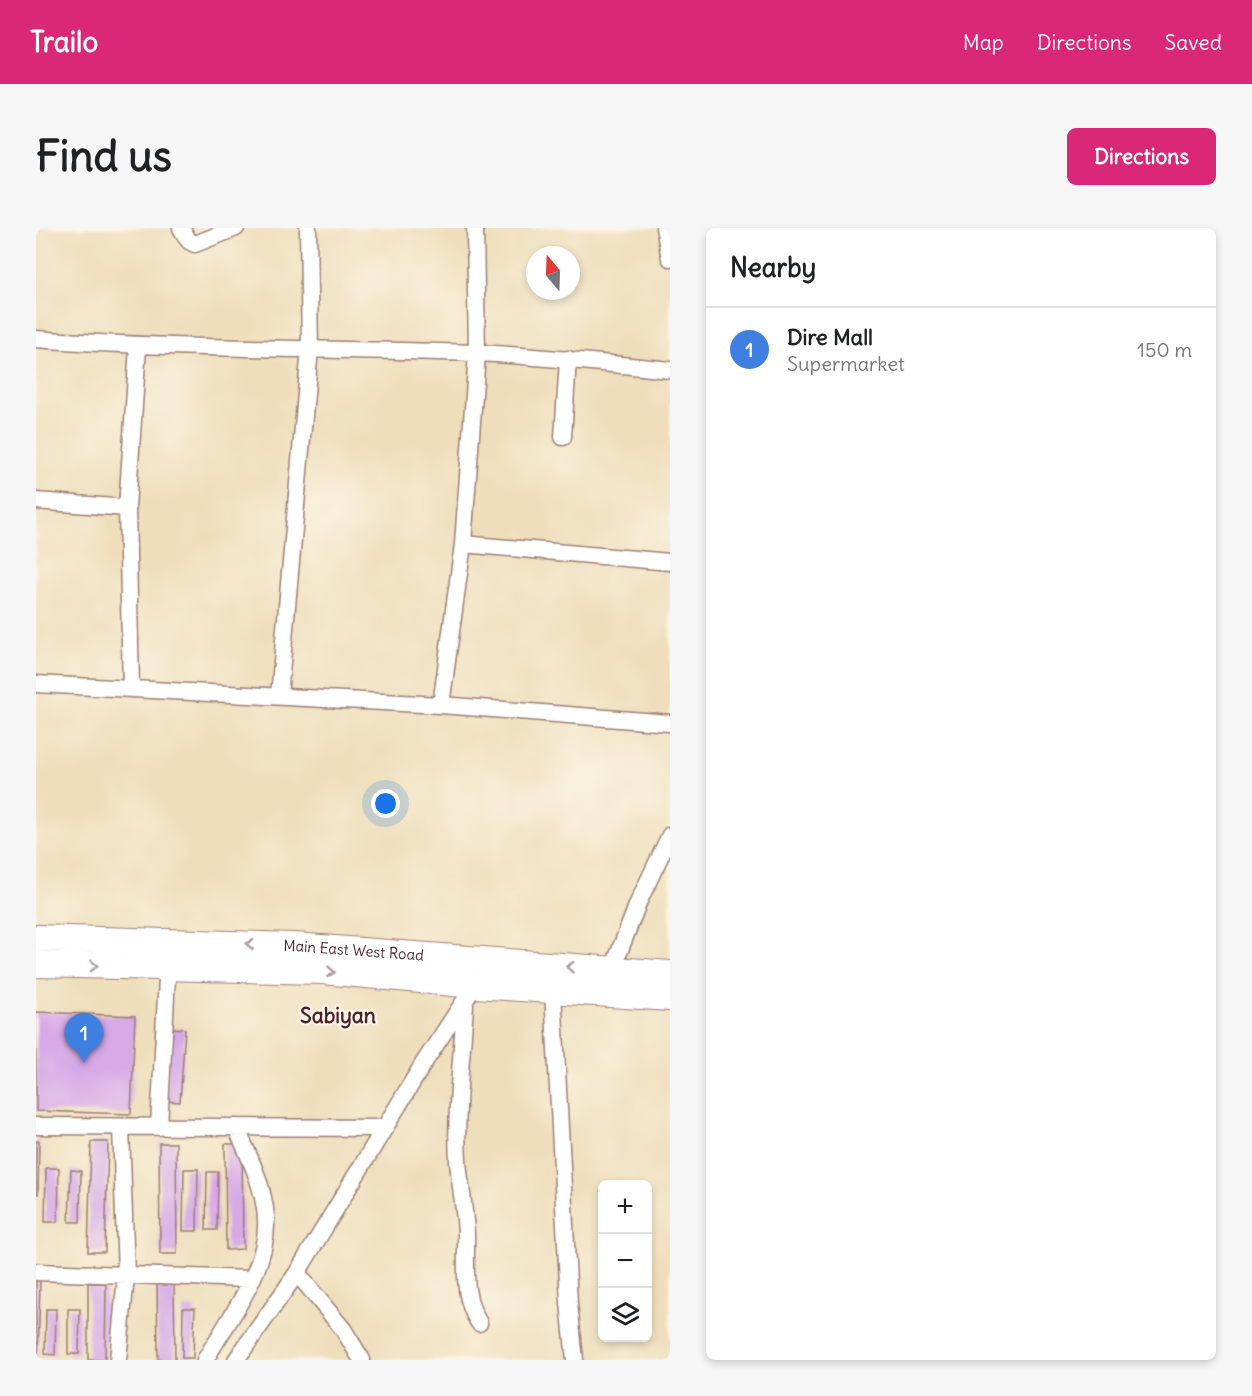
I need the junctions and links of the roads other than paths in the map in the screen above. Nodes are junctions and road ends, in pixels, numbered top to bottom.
1 (181, 228) edge
2 (236, 228) edge
3 (308, 228) edge
4 (475, 228) edge
5 (664, 228) edge
6 (670, 258) edge
7 (36, 339) edge
8 (138, 346) junction
9 (310, 349) junction
10 (477, 354) junction
11 (568, 359) junction
12 (670, 370) edge
13 (563, 437) dead end
14 (36, 501) edge
15 (127, 508) junction
16 (463, 544) junction
17 (670, 562) edge
18 (36, 684) edge
19 (131, 689) junction
20 (279, 696) junction
21 (441, 705) junction
22 (670, 723) edge
23 (670, 835) edge
24 (36, 938) edge
25 (170, 940) junction
26 (36, 964) edge
27 (167, 968) junction
28 (670, 974) edge
29 (607, 982) junction
30 (553, 991) junction
31 (470, 995) junction
32 (670, 998) edge
33 (36, 1126) edge
34 (121, 1127) junction
35 (159, 1127) junction
36 (236, 1127) junction
37 (385, 1128) junction
38 (36, 1272) edge
39 (297, 1274) junction
40 (126, 1275) junction
41 (252, 1279) junction
42 (479, 1323) dead end
43 (118, 1360) edge
44 (205, 1360) edge
45 (236, 1360) edge
46 (362, 1360) edge
47 (576, 1360) edge

1 - 2 street
3 - 9 street
4 - 10 street
5 - 6 street
7 - 8 street
8 - 9 street
8 - 15 street
9 - 10 street
9 - 20 street
10 - 11 street
10 - 16 street
11 - 12 street
11 - 13 street
14 - 15 street
15 - 19 street
16 - 17 street
16 - 21 street
18 - 19 street
19 - 20 street
20 - 21 street
21 - 22 street
23 - 29 street
24 - 25 main road, Main East West Road
25 - 27 street
29 -> 25 main road, Main East West Road
26 -> 27 main road, Main East West Road
27 -> 31 main road, Main East West Road
27 - 35 street
28 - 29 main road, Main East West Road
29 - 30 main road, Main East West Road
29 - 32 main road, Main East West Road
30 - 31 main road, Main East West Road
30 - 47 street
31 - 37 street
31 - 42 street
33 - 34 street
34 - 35 street
34 - 40 street
35 - 36 street
36 - 37 street
36 - 41 street
37 - 39 street
38 - 40 street
39 - 45 street
39 - 46 street
40 - 41 street
40 - 43 street
41 - 44 street

